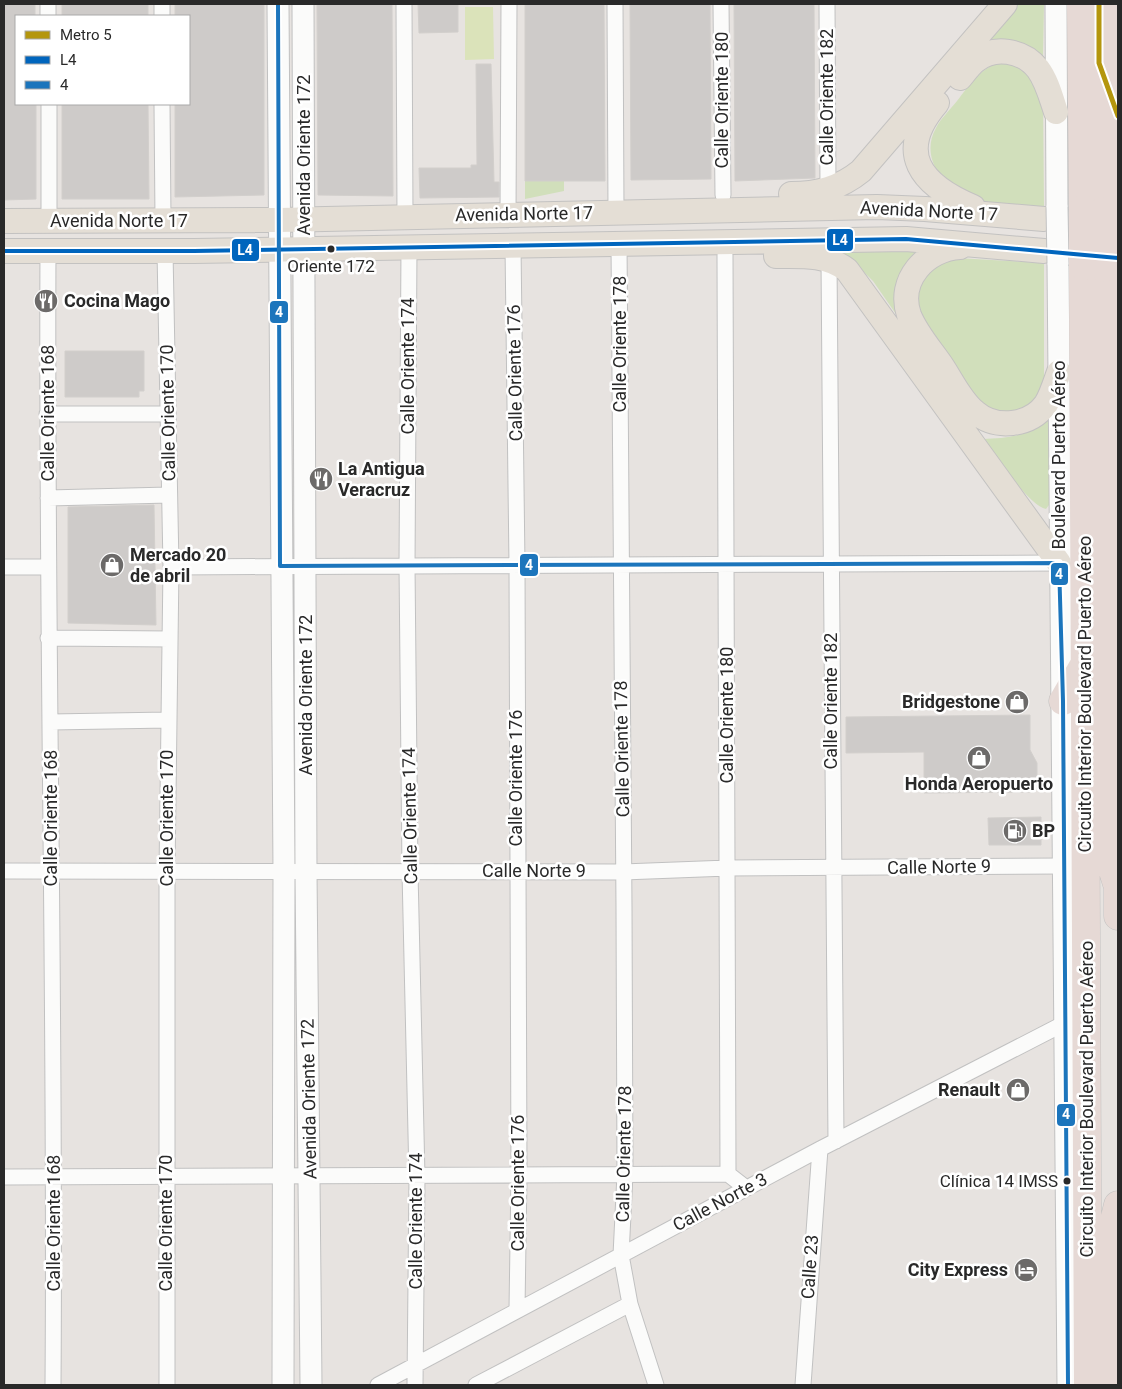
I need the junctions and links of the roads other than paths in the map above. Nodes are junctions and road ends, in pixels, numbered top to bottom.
1 (278, 4) edge
2 (303, 4) edge
3 (404, 4) edge
4 (509, 4) edge
5 (615, 4) edge
6 (722, 4) edge
7 (827, 4) edge
8 (1005, 4) edge
9 (1056, 4) edge
10 (1081, 4) edge
11 (1103, 4) edge
12 (49, 105) edge
13 (162, 105) edge
14 (1056, 112) junction
15 (828, 190) junction
16 (723, 195) junction
17 (616, 212) junction
18 (1072, 212) junction
19 (988, 213) junction
20 (508, 214) junction
21 (405, 217) junction
22 (304, 219) junction
23 (163, 220) junction
24 (279, 220) junction
25 (4, 221) edge
26 (50, 221) junction
27 (619, 243) junction
28 (513, 246) junction
29 (979, 246) junction
30 (409, 247) junction
31 (279, 250) junction
32 (304, 250) junction
33 (4, 251) edge
34 (48, 251) junction
35 (165, 251) junction
36 (725, 255) junction
37 (829, 260) junction
38 (1072, 262) junction
39 (1059, 372) junction
40 (47, 414) junction
41 (167, 414) junction
42 (169, 495) junction
43 (48, 498) junction
44 (1059, 563) junction
45 (407, 564) junction
46 (621, 564) junction
47 (725, 564) junction
48 (517, 565) junction
49 (831, 565) junction
50 (47, 566) junction
51 (280, 566) junction
52 (306, 566) junction
53 (4, 567) edge
54 (171, 567) junction
55 (48, 638) junction
56 (170, 639) junction
57 (1085, 663) junction
58 (1063, 700) junction
59 (168, 720) junction
60 (51, 722) junction
61 (1064, 866) junction
62 (728, 868) junction
63 (832, 868) junction
64 (516, 870) junction
65 (4, 871) edge
66 (52, 871) junction
67 (284, 871) junction
68 (306, 872) junction
69 (410, 872) junction
70 (624, 872) junction
71 (167, 873) junction
72 (1118, 886) edge
73 (1118, 916) edge
74 (1065, 1023) junction
75 (1066, 1118) junction
76 (836, 1141) junction
77 (820, 1149) junction
78 (1087, 1150) junction
79 (624, 1174) junction
80 (728, 1174) junction
81 (519, 1175) junction
82 (166, 1176) junction
83 (310, 1176) junction
84 (4, 1177) edge
85 (55, 1177) junction
86 (284, 1177) junction
87 (417, 1177) junction
88 (746, 1188) junction
89 (1118, 1205) edge
90 (621, 1255) junction
91 (630, 1304) junction
92 (517, 1309) junction
93 (414, 1366) junction
94 (53, 1385) edge
95 (167, 1385) edge
96 (283, 1385) edge
97 (312, 1385) edge
98 (378, 1385) edge
99 (415, 1385) edge
100 (476, 1385) edge
101 (656, 1385) edge
102 (803, 1385) edge
103 (1068, 1385) edge
104 (1088, 1385) edge
105 (1111, 1385) edge

1 - 24 street, Avenida Oriente 172
2 - 22 street, Avenida Oriente 172
3 - 21 street
4 - 20 street
5 - 17 street
6 - 16 street, Calle Oriente 180
7 - 15 street, Calle Oriente 182
8 - 15 main road
9 - 14 street
10 - 18 highway, Circuito Interior Boulevard Puerto Aéreo
11 - 18 highway, Circuito Interior Boulevard Puerto Aéreo
12 - 26 street
13 - 23 street
14 - 18 street
14 - 19 main road
15 - 16 main road
16 - 17 main road
17 - 19 main road, Avenida Norte 17
17 - 20 main road, Avenida Norte 17
18 - 19 main road, Avenida Norte 17
18 - 38 highway, Circuito Interior Boulevard Puerto Aéreo, bridge
20 - 21 main road, Avenida Norte 17
21 - 22 main road, Avenida Norte 17
22 - 24 main road, Avenida Norte 17
22 - 32 street, Avenida Oriente 172
23 - 24 main road, Avenida Norte 17
23 - 26 main road, Avenida Norte 17
24 - 31 street, Avenida Oriente 172
25 - 26 main road, Avenida Norte 17
27 - 28 main road, Avenida Norte 17
27 - 29 main road, Avenida Norte 17
27 - 36 main road
27 - 46 street, Calle Oriente 178
28 - 30 main road, Avenida Norte 17
28 - 48 street, Calle Oriente 176
29 - 38 main road, Avenida Norte 17
29 - 39 main road
30 - 32 main road, Avenida Norte 17
30 - 45 street, Calle Oriente 174
31 - 32 main road, Avenida Norte 17
31 - 35 main road, Avenida Norte 17
31 - 51 street, Avenida Oriente 172
32 - 52 street, Avenida Oriente 172
33 - 34 main road, Avenida Norte 17
34 - 35 main road, Avenida Norte 17
34 - 40 street, Calle Oriente 168
35 - 41 street, Calle Oriente 170
36 - 37 main road
36 - 47 street, Calle Oriente 180
37 - 44 main road
37 - 49 street, Calle Oriente 182
38 - 39 street, Boulevard Puerto Aéreo
38 - 57 highway, Circuito Interior Boulevard Puerto Aéreo
38 - 72 highway, Circuito Interior Boulevard Puerto Aéreo
39 - 44 street, Boulevard Puerto Aéreo
40 - 41 street
40 - 43 street, Calle Oriente 168
41 - 42 street, Calle Oriente 170
42 - 43 street
42 - 54 street, Calle Oriente 170
43 - 50 street, Calle Oriente 168
44 - 49 street
44 - 58 street, Boulevard Puerto Aéreo
45 - 48 street
45 - 52 street
45 - 69 street, Calle Oriente 174
46 - 47 street
46 - 48 street
46 - 70 street, Calle Oriente 178
47 - 49 street
47 - 62 street, Calle Oriente 180
48 - 64 street, Calle Oriente 176
49 - 63 street, Calle Oriente 182
50 - 53 street
50 - 55 street, Calle Oriente 168
51 - 52 street
51 - 54 street
51 - 67 street, Avenida Oriente 172
52 - 68 street, Avenida Oriente 172
54 - 56 street, Calle Oriente 170
55 - 56 street
55 - 60 street, Calle Oriente 168
56 - 59 street, Calle Oriente 170
57 - 58 highway
57 - 78 highway, Circuito Interior Boulevard Puerto Aéreo
58 - 61 street, Boulevard Puerto Aéreo
59 - 60 street
59 - 71 street, Calle Oriente 170
60 - 66 street, Calle Oriente 168
61 - 63 street, Calle Norte 9
61 - 74 street, Boulevard Puerto Aéreo
62 - 63 street, Calle Norte 9
62 - 70 street, Calle Norte 9
62 - 80 street, Calle Oriente 180
63 - 76 street, Calle Oriente 182
64 - 69 street, Calle Norte 9
64 - 70 street, Calle Norte 9
64 - 81 street, Calle Oriente 176
65 - 66 street, Calle Norte 9
66 - 71 street, Calle Norte 9
66 - 85 street, Calle Oriente 168
67 - 68 street, Calle Norte 9
67 - 71 street, Calle Norte 9
67 - 86 street, Avenida Oriente 172
68 - 69 street, Calle Norte 9
68 - 83 street, Avenida Oriente 172
69 - 87 street, Calle Oriente 174
70 - 79 street, Calle Oriente 178
71 - 82 street, Calle Oriente 170
72 - 73 highway
74 - 75 street, Boulevard Puerto Aéreo
74 - 76 street, Calle Norte 3
75 - 78 highway
75 - 103 street, Boulevard Puerto Aéreo
76 - 77 street, Calle Norte 3
77 - 88 street, Calle Norte 3
77 - 102 street, Calle 23
78 - 104 highway, Circuito Interior Boulevard Puerto Aéreo
79 - 80 street
79 - 81 street
79 - 90 street, Calle Oriente 178
80 - 88 street
81 - 87 street
81 - 92 street, Calle Oriente 176
82 - 85 street
82 - 86 street
82 - 95 street, Calle Oriente 170
83 - 86 street
83 - 87 street
83 - 97 street, Avenida Oriente 172
84 - 85 street
85 - 94 street, Calle Oriente 168
86 - 96 street, Avenida Oriente 172
87 - 93 street, Calle Oriente 174
88 - 90 street, Calle Norte 3
89 - 105 highway, Circuito Interior Boulevard Puerto Aéreo
90 - 91 street, Calle Oriente 178
90 - 92 street, Calle Norte 3
91 - 100 street
91 - 101 street, Calle Oriente 178
92 - 93 street, Calle Norte 3
93 - 98 street, Calle Norte 3
93 - 99 street, Calle Oriente 174

